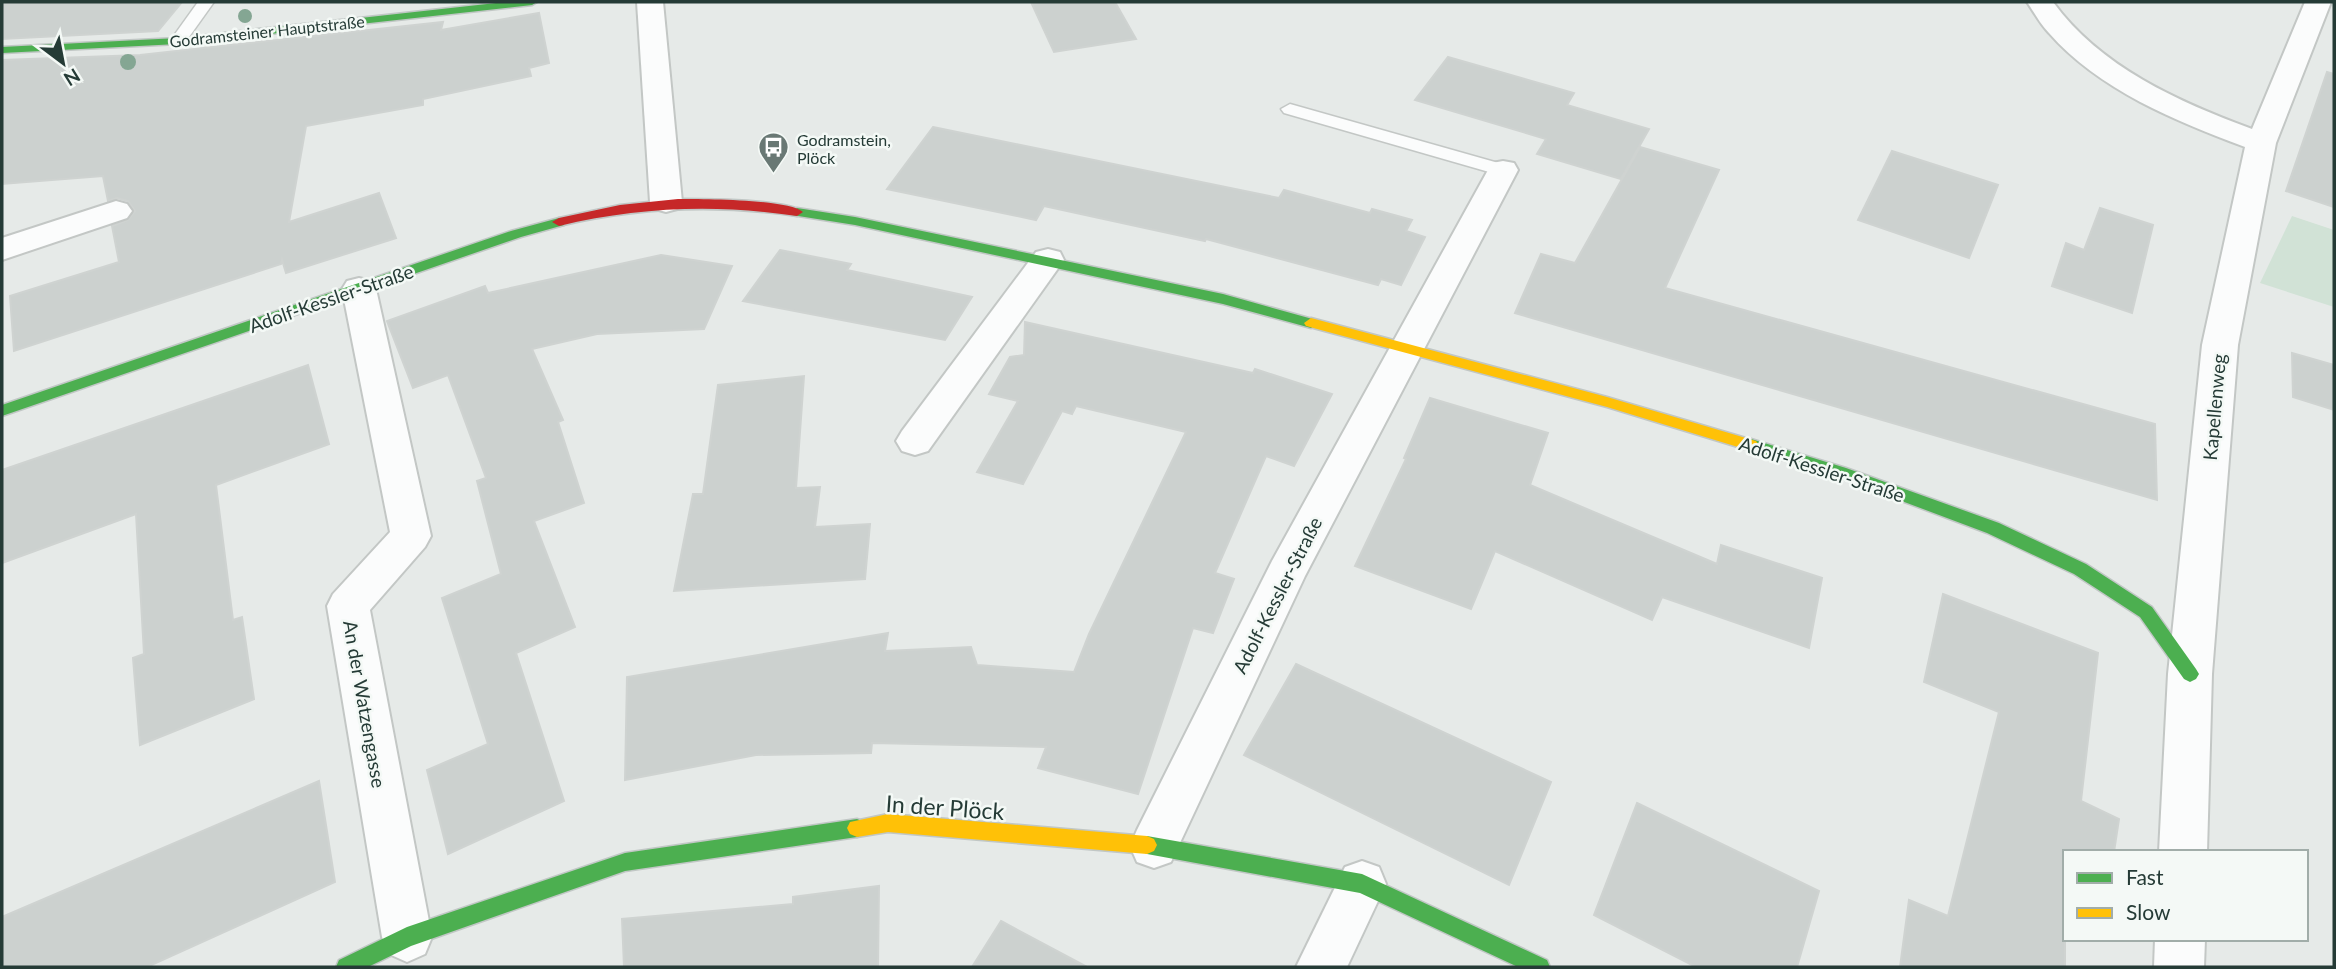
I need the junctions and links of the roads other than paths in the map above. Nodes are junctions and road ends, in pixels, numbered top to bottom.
1 (206, 2) edge
2 (532, 2) edge
3 (650, 2) edge
4 (2040, 2) edge
5 (2318, 2) edge
6 (178, 41) junction
7 (2, 50) edge
8 (1290, 109) dead end
9 (2262, 143) junction
10 (1503, 170) joint
11 (666, 202) junction
12 (116, 211) dead end
13 (2, 249) edge
14 (1048, 260) junction
15 (359, 289) junction
16 (1408, 349) junction
17 (2, 411) edge
18 (915, 441) dead end
19 (2190, 674) junction
20 (1154, 846) junction
21 (2183, 850) edge
22 (1362, 884) junction
23 (407, 937) junction
24 (2180, 941) edge
25 (346, 967) edge
26 (1321, 967) edge
27 (1540, 967) edge
28 (2179, 967) edge

1 - 6 lane
2 - 6 street, Godramsteiner Hauptstraße
3 - 11 street
4 - 9 street
5 - 9 street, Kapellenweg
6 - 7 street, Godramsteiner Hauptstraße
8 - 10 lane
9 - 19 street, Kapellenweg
10 - 16 street, Adolf-Kessler-Straße
11 - 14 street, Adolf-Kessler-Straße
11 - 15 street, Adolf-Kessler-Straße
12 - 13 street
14 - 16 street, Adolf-Kessler-Straße
14 - 18 street
15 - 17 street, Adolf-Kessler-Straße
15 - 23 street, An der Watzengasse
16 - 19 street, Adolf-Kessler-Straße
16 - 20 street, Adolf-Kessler-Straße
19 - 21 street, Kapellenweg
20 - 22 street, In der Plöck
20 - 23 street, In der Plöck
22 - 26 street
22 - 27 street, In der Plöck
23 - 25 street, In der Plöck
24 - 28 street

